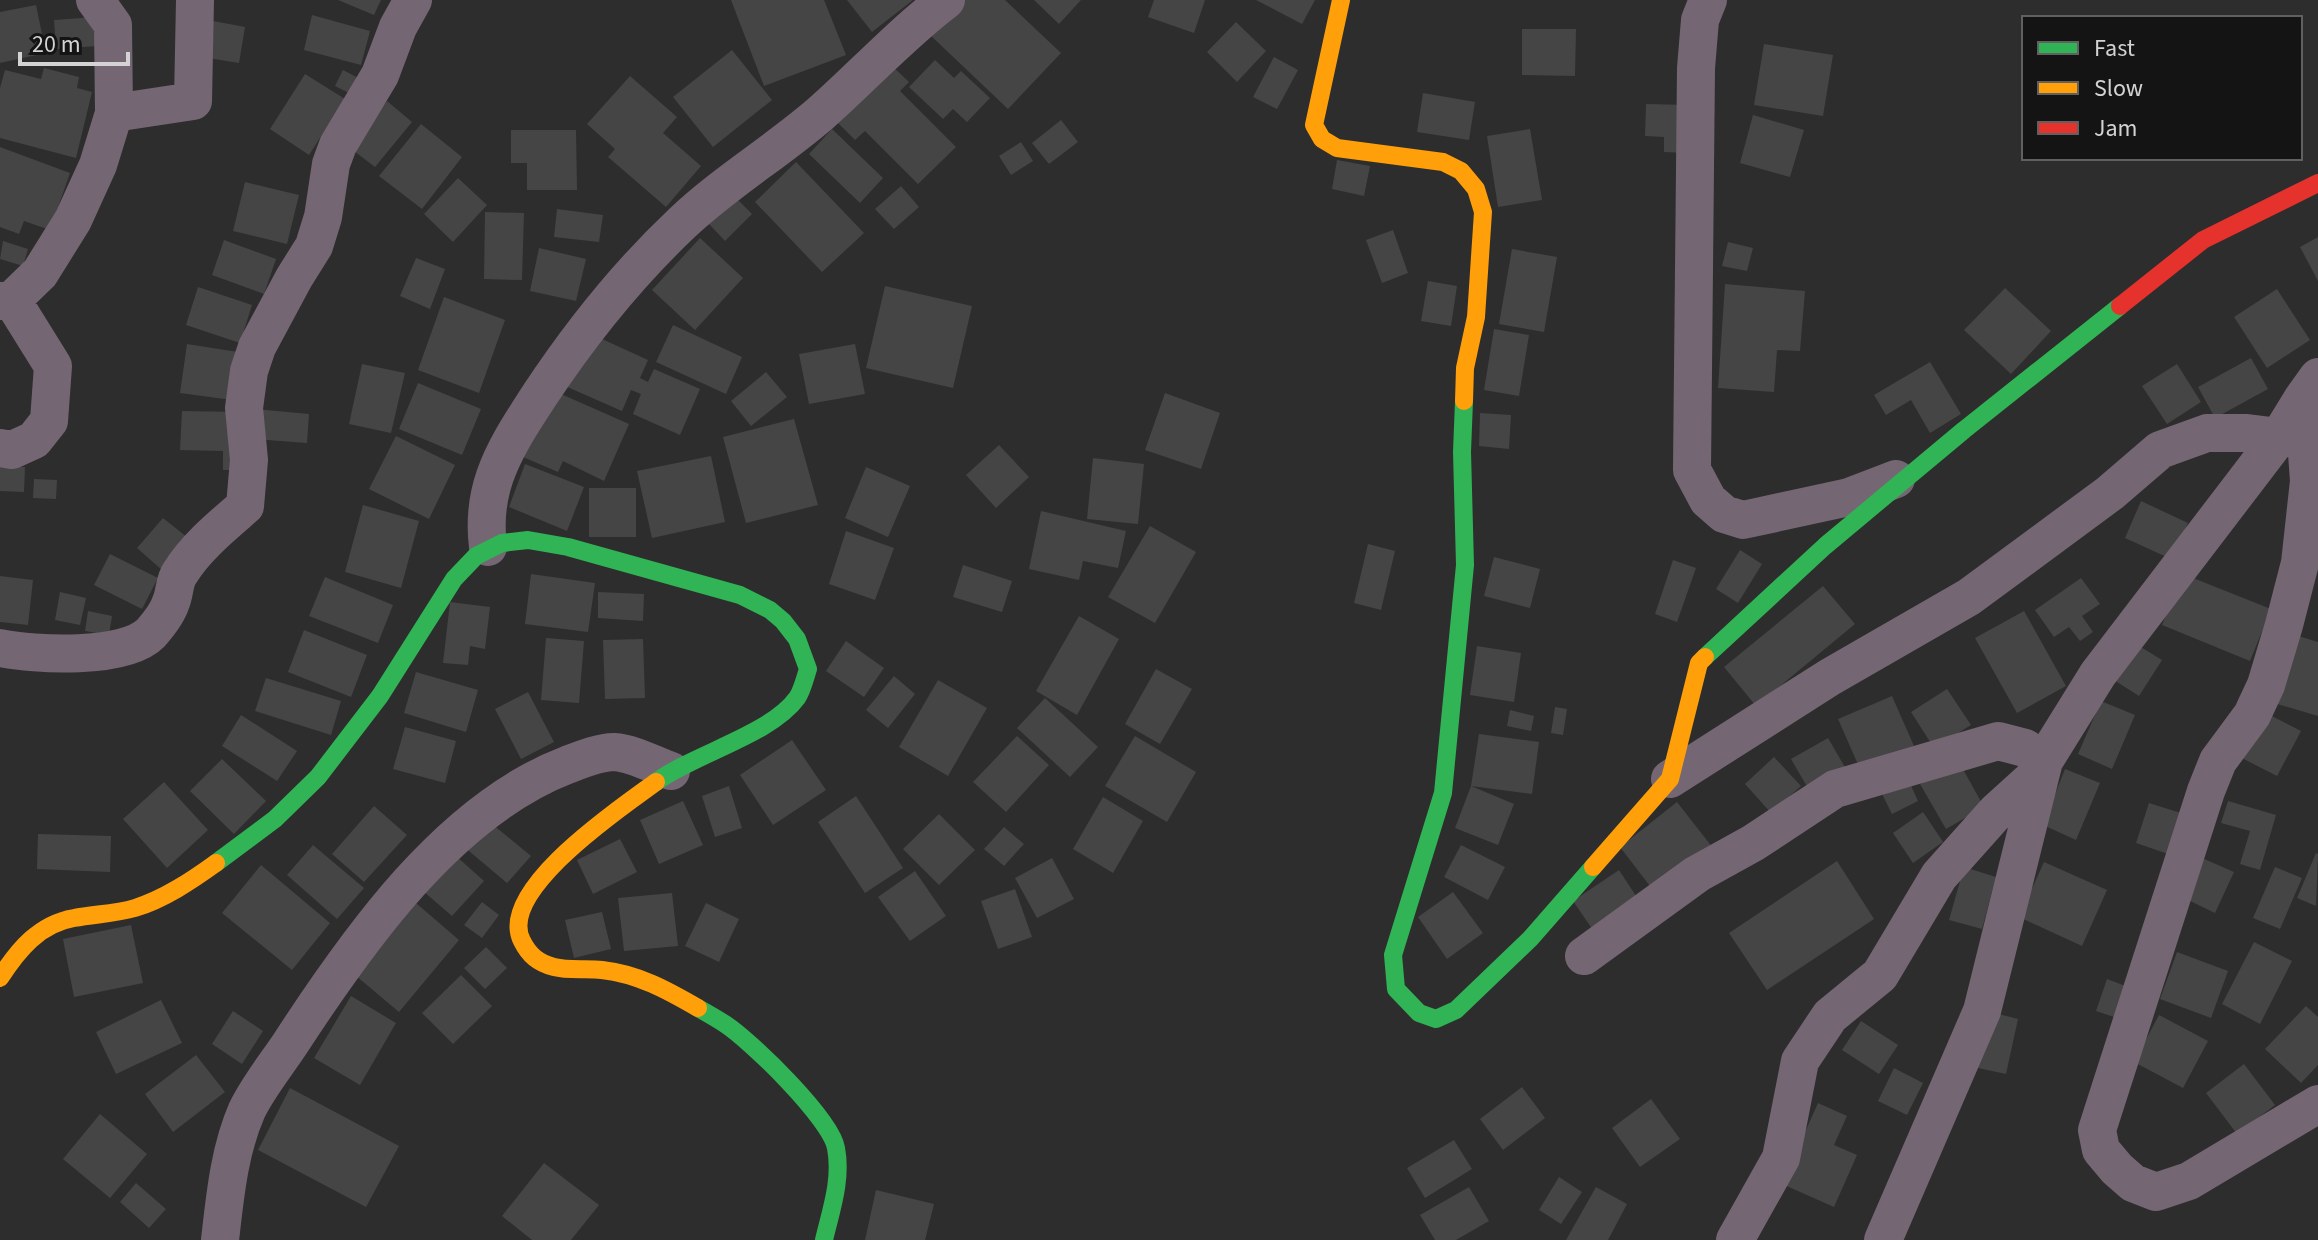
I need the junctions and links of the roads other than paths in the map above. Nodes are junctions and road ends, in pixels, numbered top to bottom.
1 (95, 0) edge
2 (195, 0) edge
3 (413, 0) edge
4 (946, 0) edge
5 (1341, 0) edge
6 (1708, 0) edge
7 (114, 113) junction
8 (2318, 183) edge
9 (6, 301) edge
10 (2310, 387) edge
11 (2279, 437) junction
12 (0, 448) edge
13 (1913, 473) junction
14 (488, 547) junction
15 (0, 648) edge
16 (671, 771) junction
17 (2041, 772) junction
18 (1670, 779) junction
19 (1584, 956) dead end
20 (0, 978) edge
21 (2318, 1104) edge
22 (220, 1240) edge
23 (824, 1240) edge
24 (1735, 1240) edge
25 (1883, 1240) edge

1 - 7 street
2 - 7 street
3 - 15 street
4 - 14 street
5 - 18 street
6 - 13 street
7 - 9 street
8 - 13 street
9 - 12 street
10 - 11 street
10 - 21 street
11 - 17 street
11 - 18 street
13 - 18 street
14 - 16 street
14 - 20 street
16 - 22 street
16 - 23 street
17 - 19 street
17 - 24 street
17 - 25 street

